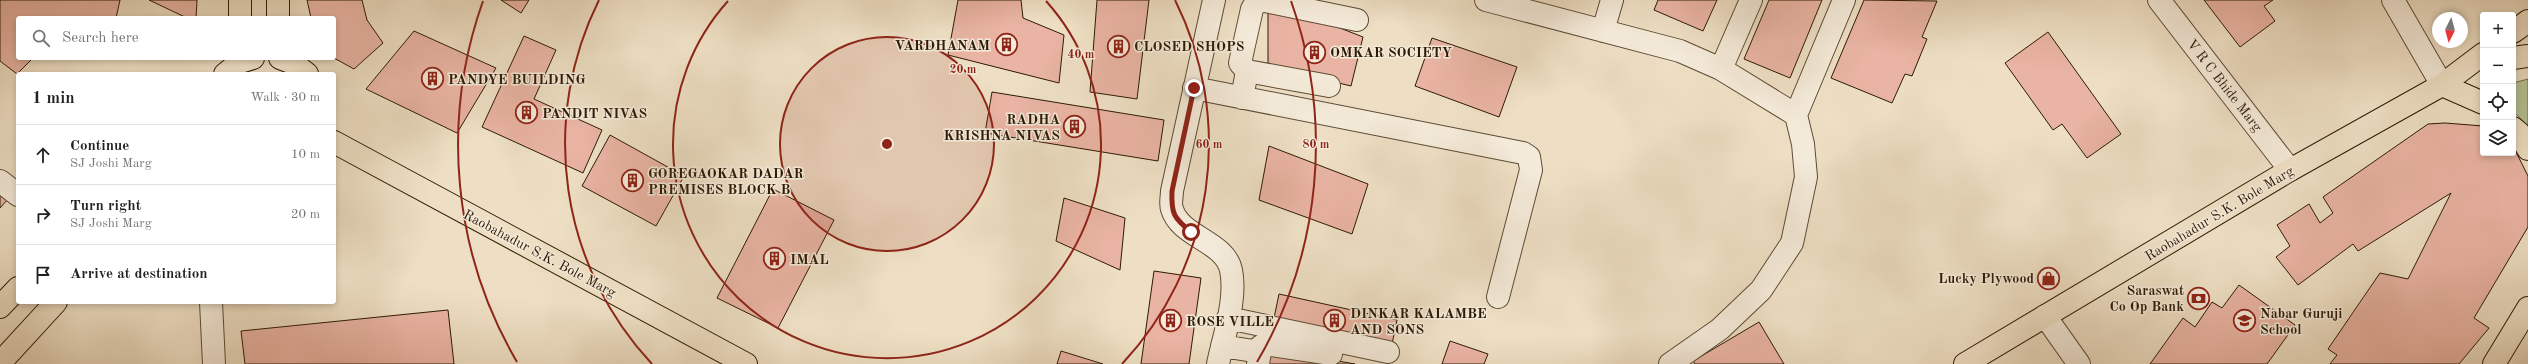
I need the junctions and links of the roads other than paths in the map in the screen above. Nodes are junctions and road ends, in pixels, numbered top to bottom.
1 (240, 0) edge
2 (278, 0) edge
3 (1214, 0) edge
4 (1266, 0) edge
5 (1612, 0) edge
6 (1750, 0) edge
7 (1844, 0) edge
8 (2159, 0) edge
9 (2393, 0) edge
10 (1490, 1) edge
11 (240, 16) edge
12 (278, 16) edge
13 (1357, 20) dead end
14 (2528, 21) edge
15 (1603, 30) junction
16 (2516, 30) edge
17 (2528, 56) edge
18 (2516, 58) edge
19 (2479, 59) edge
20 (285, 60) edge
21 (1721, 69) junction
22 (1247, 71) junction
23 (304, 72) edge
24 (2442, 85) junction
25 (1329, 86) dead end
26 (1194, 88) junction
27 (1242, 98) junction
28 (2480, 102) edge
29 (1796, 115) junction
30 (2516, 130) edge
31 (336, 143) edge
32 (2528, 149) edge
33 (2290, 170) junction
34 (0, 180) edge
35 (16, 193) edge
36 (16, 290) edge
37 (1498, 297) dead end
38 (54, 304) edge
39 (211, 304) edge
40 (0, 307) edge
41 (2528, 308) edge
42 (2045, 316) junction
43 (1228, 318) junction
44 (1220, 355) edge
45 (1259, 358) edge
46 (1389, 358) edge
47 (0, 363) edge
48 (214, 364) edge
49 (746, 364) edge
50 (1670, 364) edge
51 (1965, 364) edge
52 (2079, 364) edge
53 (2494, 364) edge

1 - 11 main road
2 - 12 main road
3 - 26 street
4 - 13 street
4 - 22 street
5 - 15 street
6 - 21 street
7 - 29 street
8 - 33 street, V R C Bhide Marg
9 - 24 street
10 - 15 street
14 - 16 main road
15 - 21 street
17 - 18 main road
19 - 24 main road, Raobahadur S.K. Bole Marg
20 - 23 main road
21 - 29 street
22 - 25 street
22 - 27 street
24 - 28 main road
24 - 33 main road, Raobahadur S.K. Bole Marg
26 - 27 street
26 - 43 street
27 - 37 street
29 - 50 street
30 - 32 main road
31 - 49 main road, Raobahadur S.K. Bole Marg
33 - 42 main road, Raobahadur S.K. Bole Marg
34 - 35 street
36 - 40 main road
38 - 47 main road
39 - 48 street
41 - 53 main road
42 - 51 main road, Raobahadur S.K. Bole Marg
42 - 52 street
43 - 44 street
43 - 46 street
44 - 45 street
45 - 46 street

